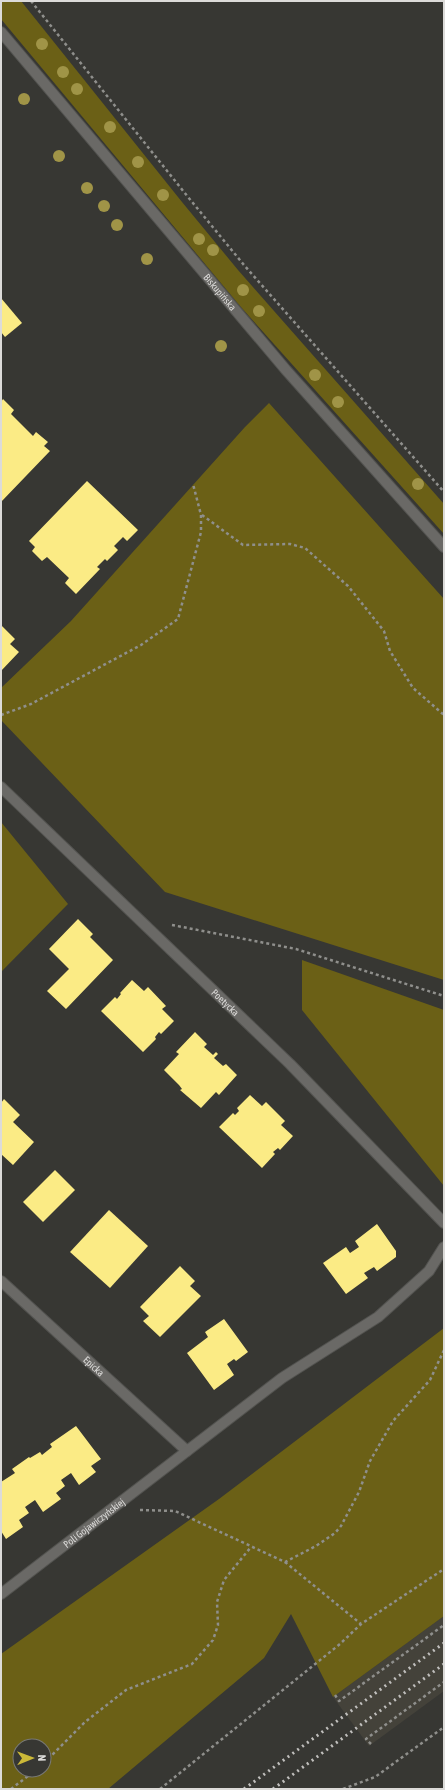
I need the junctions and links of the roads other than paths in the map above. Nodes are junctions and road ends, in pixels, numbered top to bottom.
1 (1, 32) edge
2 (444, 547) edge
3 (1, 787) edge
4 (444, 1223) edge
5 (444, 1246) edge
6 (1, 1281) edge
7 (187, 1451) junction
8 (1, 1594) edge

1 - 2 street, Biskupińska
3 - 4 street, Poetycka
5 - 7 street, Poli Gojawiczyńskiej
6 - 7 street, Epicka
7 - 8 street, Poli Gojawiczyńskiej

